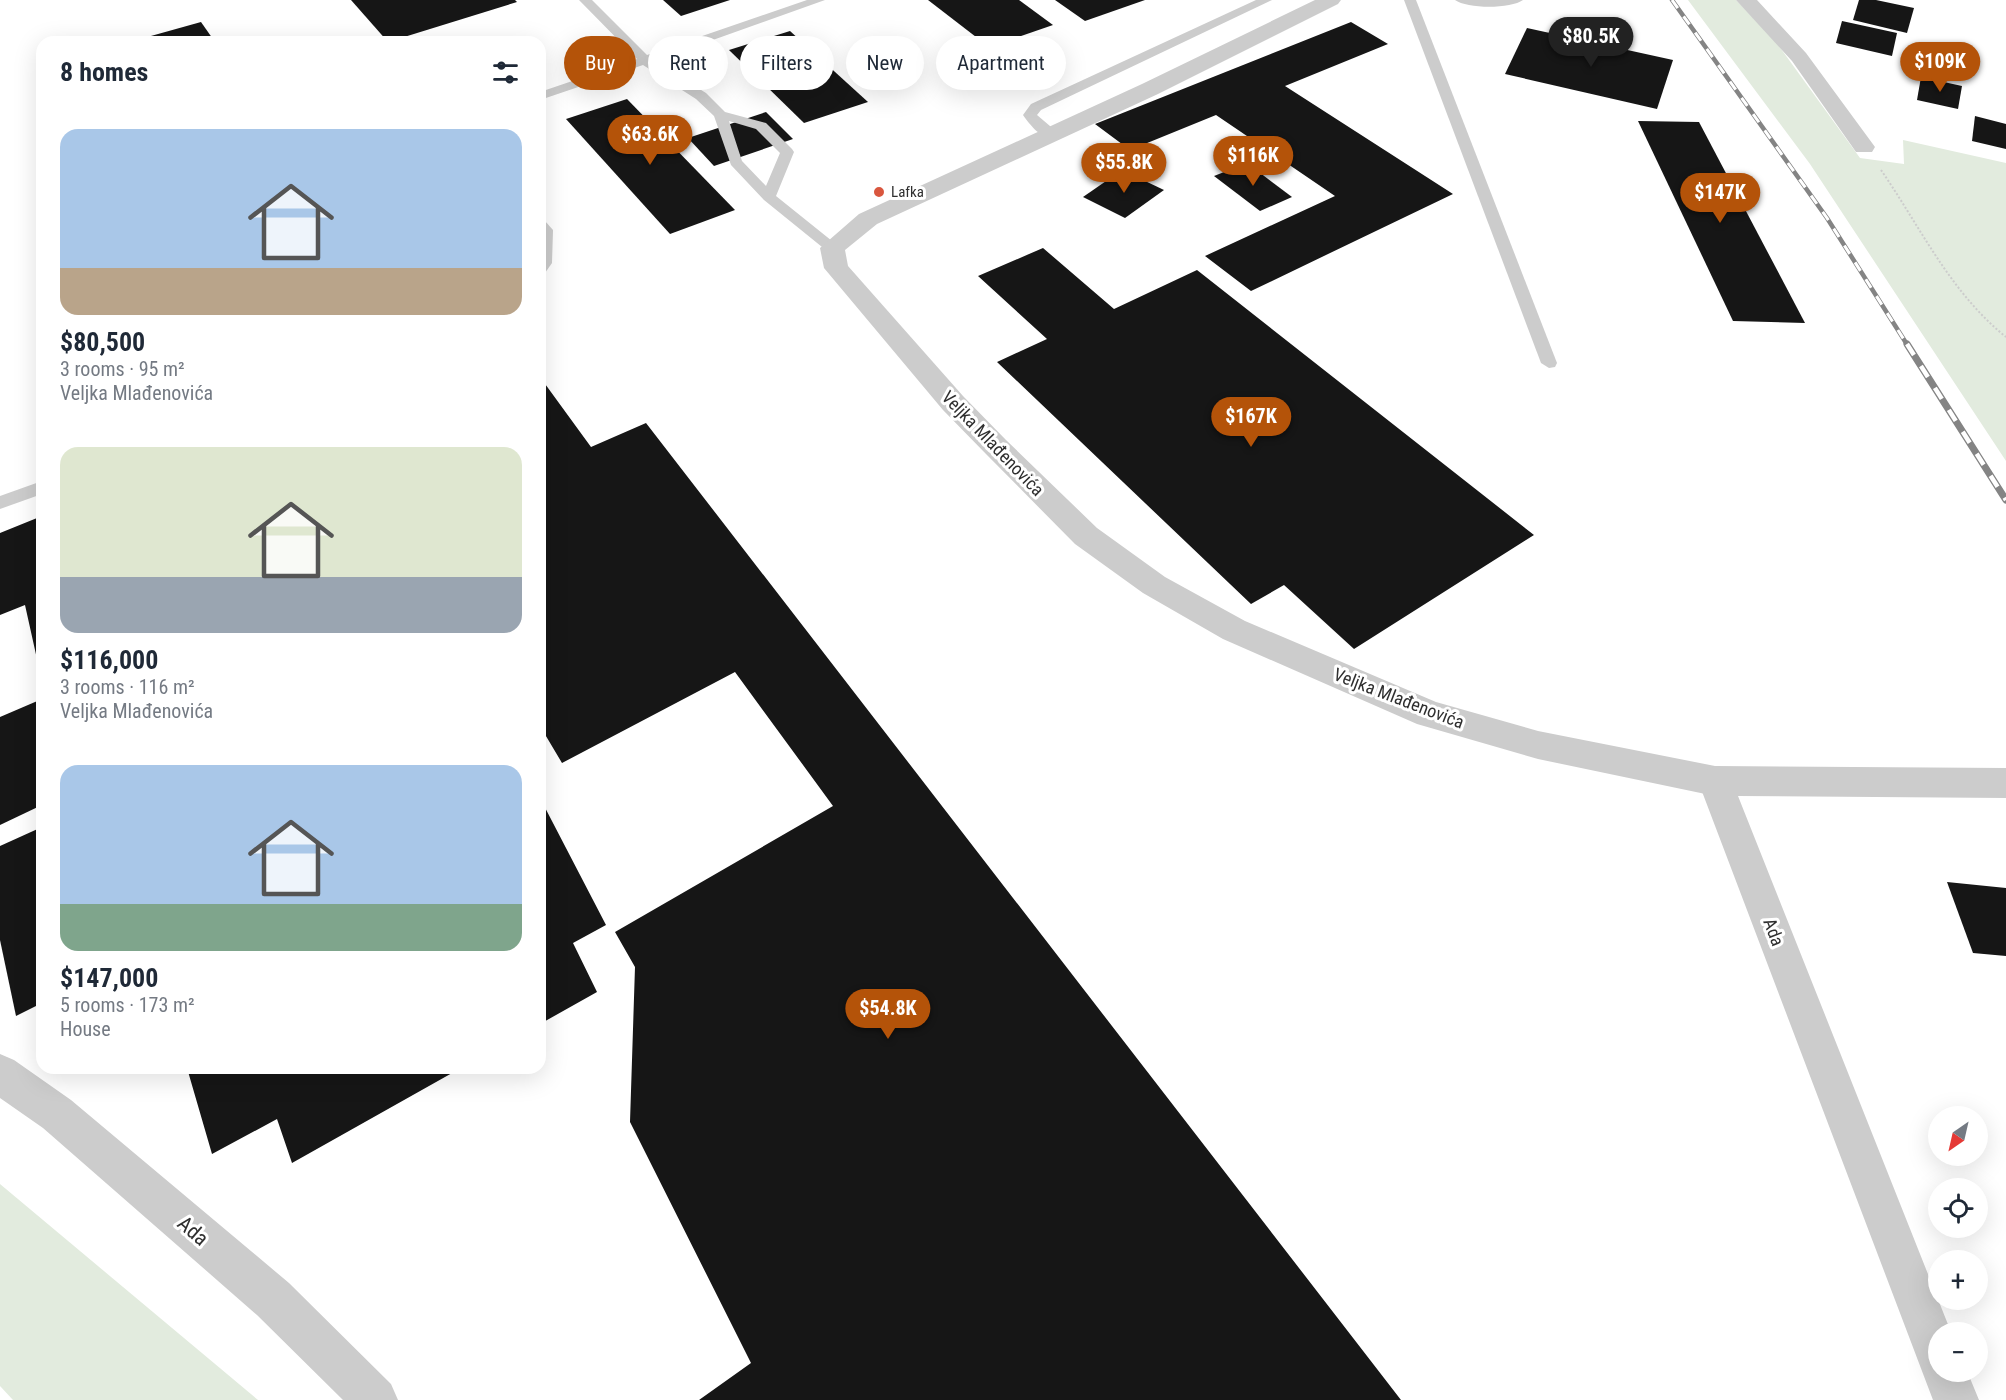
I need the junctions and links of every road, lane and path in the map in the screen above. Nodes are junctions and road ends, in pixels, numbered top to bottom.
1 (585, 0) edge
2 (819, 0) edge
3 (1266, 0) edge
4 (1410, 0) edge
5 (1461, 0) edge
6 (1517, 0) edge
7 (1746, 0) edge
8 (1327, 1) edge
9 (646, 61) junction
10 (546, 94) edge
11 (720, 115) junction
12 (1052, 135) junction
13 (1864, 147) joint
14 (769, 197) junction
15 (546, 230) edge
16 (832, 248) junction
17 (546, 263) edge
18 (2006, 338) edge
19 (1549, 363) dead end
20 (36, 489) edge
21 (0, 503) edge
22 (1715, 781) junction
23 (2006, 783) edge
24 (0, 1074) edge
25 (1928, 1329) edge
26 (1949, 1382) edge
27 (375, 1400) edge
28 (1956, 1400) edge

1 - 9 lane
2 - 9 lane
3 - 12 lane
4 - 19 lane
5 - 6 lane
7 - 13 street
8 - 12 street
9 - 10 lane
9 - 11 lane
11 - 14 lane
11 - 14 lane
12 - 16 street
13 - 18 path
14 - 16 lane
15 - 17 lane
16 - 22 street, Veljka Mlađenovića
20 - 21 lane
22 - 23 street
22 - 25 street, Ada
24 - 27 street, Ada
26 - 28 street

